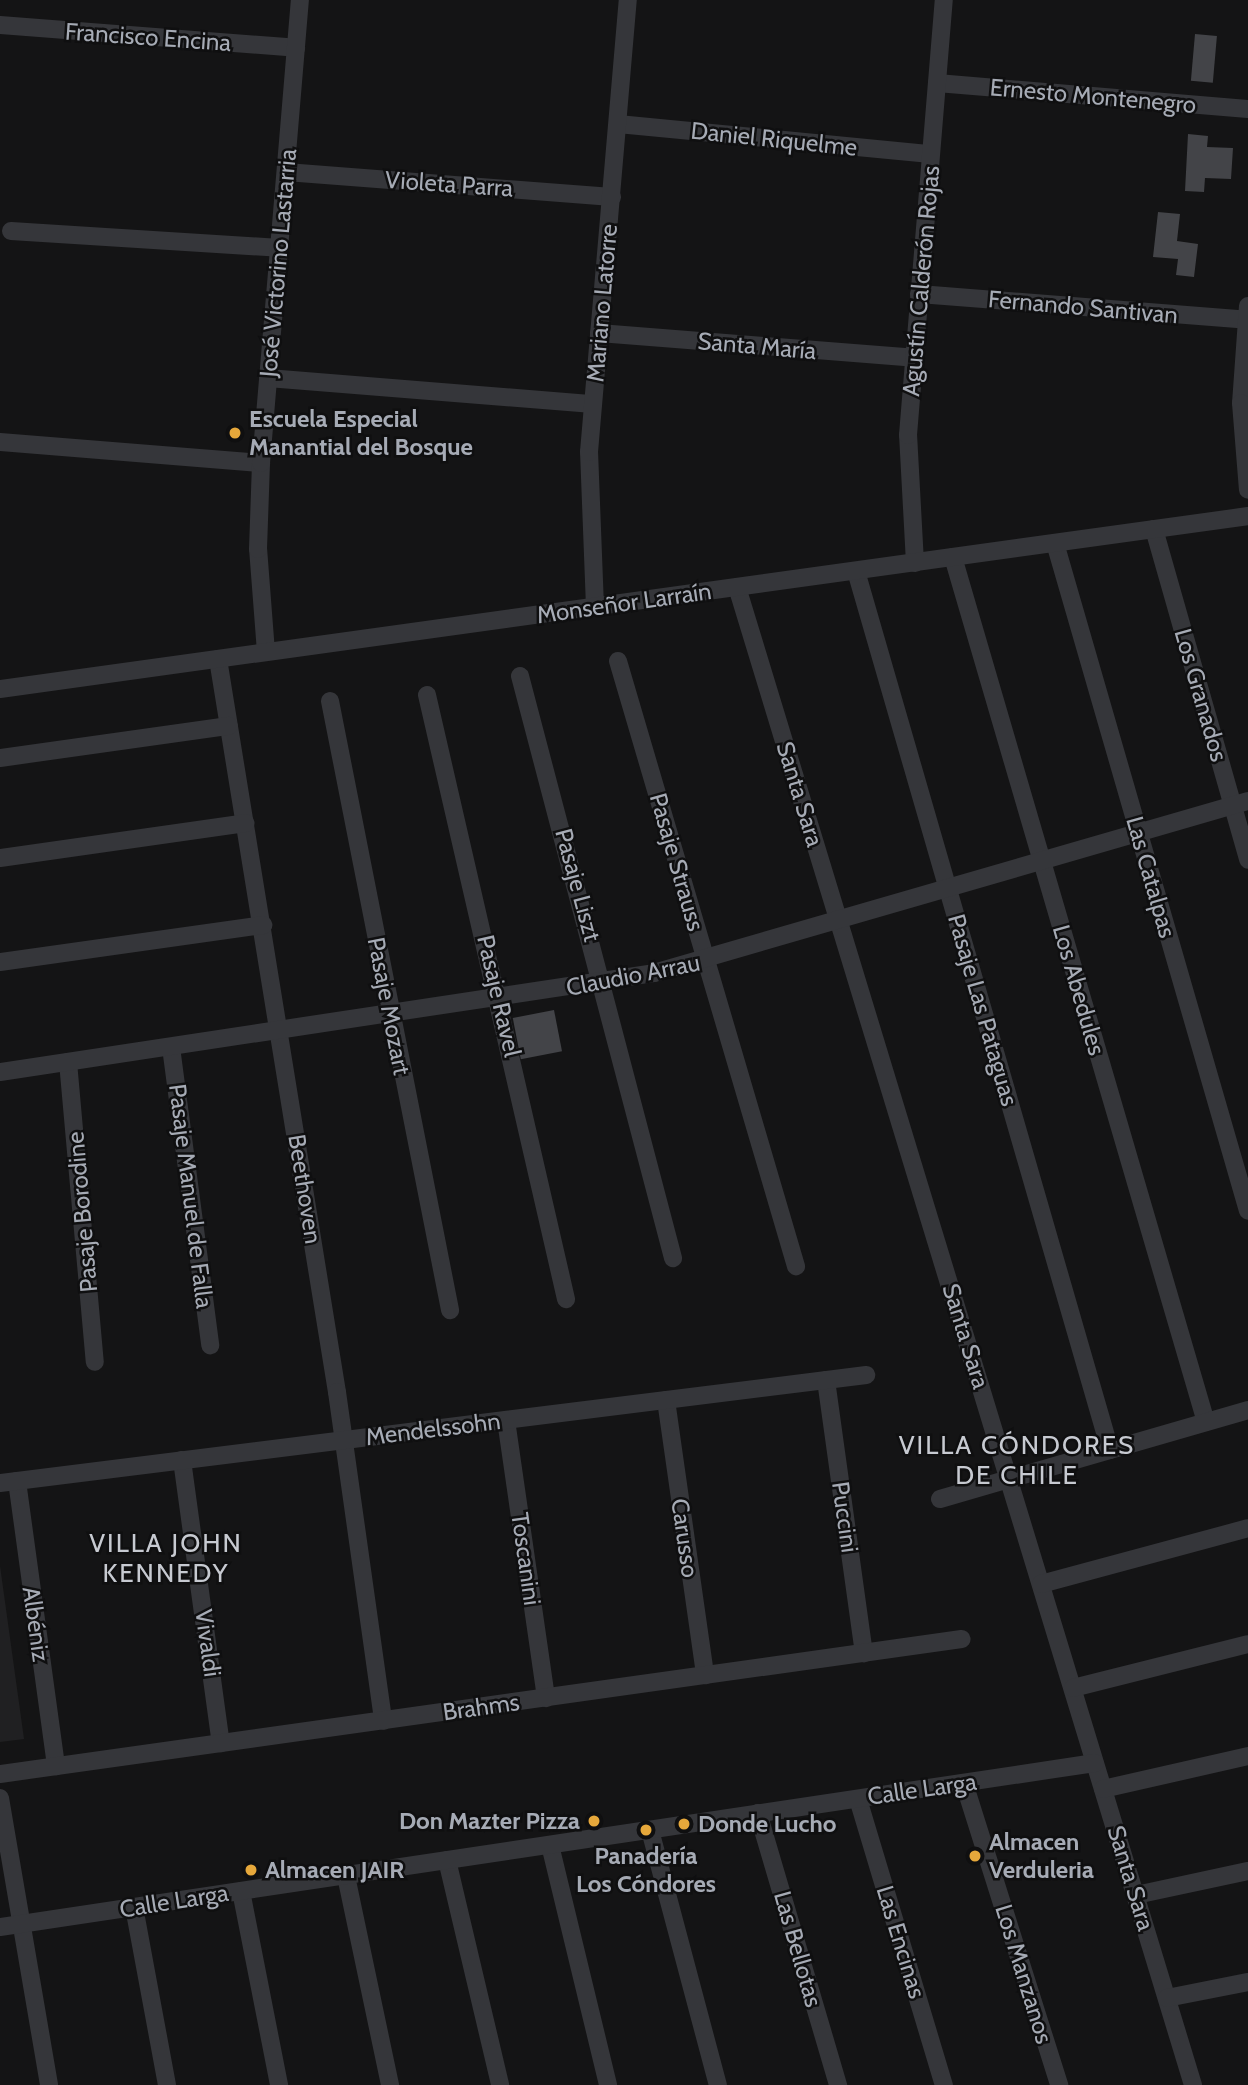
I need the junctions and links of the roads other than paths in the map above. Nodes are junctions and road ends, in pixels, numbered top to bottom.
1 (300, 0) edge
2 (628, 0) edge
3 (944, 0) edge
4 (0, 25) edge
5 (296, 48) junction
6 (937, 83) junction
7 (1248, 109) edge
8 (618, 124) junction
9 (931, 154) junction
10 (286, 172) junction
11 (612, 197) junction
12 (11, 231) dead end
13 (279, 248) junction
14 (919, 294) junction
15 (1247, 313) edge
16 (599, 333) junction
17 (914, 358) junction
18 (268, 378) junction
19 (593, 404) junction
20 (0, 442) edge
21 (261, 463) junction
22 (1248, 490) edge
23 (1248, 516) edge
24 (1154, 529) junction
25 (1055, 543) junction
26 (953, 557) junction
27 (915, 563) junction
28 (856, 571) junction
29 (737, 587) junction
30 (595, 607) junction
31 (266, 652) junction
32 (218, 659) junction
33 (618, 661) dead end
34 (520, 676) dead end
35 (0, 690) edge
36 (427, 695) dead end
37 (330, 701) dead end
38 (229, 726) junction
39 (0, 758) edge
40 (1240, 803) edge
41 (246, 823) junction
42 (1139, 833) junction
43 (0, 858) edge
44 (1248, 860) edge
45 (1041, 862) junction
46 (948, 890) junction
47 (839, 922) junction
48 (263, 925) junction
49 (707, 961) junction
50 (0, 962) edge
51 (604, 983) junction
52 (500, 998) junction
53 (391, 1014) junction
54 (280, 1031) junction
55 (171, 1047) junction
56 (68, 1062) junction
57 (0, 1072) edge
58 (1248, 1211) edge
59 (673, 1258) dead end
60 (796, 1266) dead end
61 (566, 1299) dead end
62 (450, 1310) dead end
63 (210, 1345) dead end
64 (95, 1362) dead end
65 (866, 1375) dead end
66 (826, 1380) junction
67 (666, 1400) junction
68 (1248, 1410) edge
69 (506, 1420) junction
70 (1206, 1422) junction
71 (345, 1440) junction
72 (1110, 1450) junction
73 (182, 1461) junction
74 (1010, 1479) junction
75 (8, 1482) edge
76 (940, 1499) dead end
77 (1248, 1528) edge
78 (1041, 1584) junction
79 (962, 1639) dead end
80 (1248, 1644) edge
81 (864, 1653) junction
82 (705, 1675) junction
83 (1073, 1688) junction
84 (546, 1698) junction
85 (383, 1721) junction
86 (221, 1743) junction
87 (1248, 1756) edge
88 (1096, 1763) junction
89 (56, 1766) junction
90 (0, 1774) edge
91 (964, 1783) junction
92 (1103, 1789) junction
93 (0, 1798) edge
94 (858, 1798) junction
95 (758, 1813) junction
96 (650, 1830) junction
97 (550, 1845) junction
98 (447, 1860) junction
99 (1248, 1871) edge
100 (346, 1875) junction
101 (241, 1891) junction
102 (1136, 1895) junction
103 (134, 1908) junction
104 (22, 1924) junction
105 (0, 1927) edge
106 (1248, 1982) edge
107 (1167, 1998) junction
108 (49, 2085) edge
109 (167, 2085) edge
110 (279, 2085) edge
111 (390, 2085) edge
112 (500, 2085) edge
113 (608, 2085) edge
114 (718, 2085) edge
115 (838, 2085) edge
116 (944, 2085) edge
117 (1059, 2085) edge
118 (1193, 2085) edge

1 - 5 street, José Victorino Lastarria
2 - 8 street, Mariano Latorre
3 - 6 street, Agustín Calderón Rojas
4 - 5 street, Francisco Encina
5 - 10 street, José Victorino Lastarria
6 - 7 street, Ernesto Montenegro
6 - 9 street, Agustín Calderón Rojas
8 - 9 street, Daniel Riquelme
8 - 11 street, Mariano Latorre
9 - 14 street, Agustín Calderón Rojas
10 - 11 street, Violeta Parra
10 - 13 street, José Victorino Lastarria
11 - 16 street, Mariano Latorre
12 - 13 street
13 - 18 street, José Victorino Lastarria
14 - 15 street, Fernando Santivan
14 - 17 street, Agustín Calderón Rojas
15 - 22 street
16 - 17 street, Santa María
16 - 19 street, Mariano Latorre
17 - 27 street, Agustín Calderón Rojas
18 - 19 street
18 - 21 street, José Victorino Lastarria
19 - 30 street, Mariano Latorre
20 - 21 street
21 - 31 street, José Victorino Lastarria
23 - 24 street, Monseñor Larraín
24 - 25 street, Monseñor Larraín
24 - 40 street, Los Granados
25 - 26 street, Monseñor Larraín
25 - 42 street, Las Catalpas
26 - 27 street, Monseñor Larraín
26 - 45 street, Los Abedules
27 - 28 street, Monseñor Larraín
28 - 29 street, Monseñor Larraín
28 - 46 street, Pasaje Las Pataguas
29 - 30 street, Monseñor Larraín
29 - 47 street, Santa Sara
30 - 31 street, Monseñor Larraín
31 - 32 street, Monseñor Larraín
32 - 35 street, Monseñor Larraín
32 - 38 street, Beethoven
33 - 49 street, Pasaje Strauss
34 - 51 street, Pasaje Liszt
36 - 52 street, Pasaje Ravel
37 - 53 street, Pasaje Mozart
38 - 39 street
38 - 41 street, Beethoven
40 - 42 street, Claudio Arrau
40 - 44 street, Los Granados
41 - 43 street
41 - 48 street, Beethoven
42 - 45 street, Claudio Arrau
42 - 58 street, Las Catalpas
45 - 46 street, Claudio Arrau
45 - 70 street, Los Abedules
46 - 47 street, Claudio Arrau
46 - 72 street, Pasaje Las Pataguas
47 - 49 street, Claudio Arrau
47 - 74 street, Santa Sara
48 - 50 street
48 - 54 street, Beethoven
49 - 51 street, Claudio Arrau
49 - 60 street, Pasaje Strauss
51 - 52 street, Claudio Arrau
51 - 59 street, Pasaje Liszt
52 - 53 street, Claudio Arrau
52 - 61 street, Pasaje Ravel
53 - 54 street, Claudio Arrau
53 - 62 street, Pasaje Mozart
54 - 55 street, Claudio Arrau
54 - 71 street, Beethoven
55 - 56 street, Claudio Arrau
55 - 63 street, Pasaje Manuel de Falla
56 - 57 street, Claudio Arrau
56 - 64 street, Pasaje Borodine
65 - 66 street, Mendelssohn
66 - 67 street, Mendelssohn
66 - 81 street, Puccini
67 - 69 street, Mendelssohn
67 - 82 street, Carusso
68 - 70 street
69 - 71 street, Mendelssohn
69 - 84 street, Toscanini
70 - 72 street
71 - 73 street, Mendelssohn
71 - 85 street, Beethoven
72 - 74 street
73 - 75 street, Mendelssohn
73 - 86 street, Vivaldi
74 - 76 street
74 - 78 street, Santa Sara
75 - 89 street, Albéniz
77 - 78 street
78 - 83 street, Santa Sara
79 - 81 street, Brahms
80 - 83 street
81 - 82 street, Brahms
82 - 84 street, Brahms
83 - 88 street, Santa Sara
84 - 85 street, Brahms
85 - 86 street, Brahms
86 - 89 street, Brahms
87 - 92 street
88 - 91 street, Calle Larga
88 - 92 street, Santa Sara
89 - 90 street, Brahms
91 - 94 street, Calle Larga
91 - 117 street, Los Manzanos
92 - 102 street, Santa Sara
93 - 104 street
94 - 95 street, Calle Larga
94 - 116 street, Las Encinas
95 - 96 street, Calle Larga
95 - 115 street, Las Bellotas
96 - 97 street, Calle Larga
96 - 114 street
97 - 98 street, Calle Larga
97 - 113 street
98 - 100 street, Calle Larga
98 - 112 street
99 - 102 street
100 - 101 street, Calle Larga
100 - 111 street
101 - 103 street, Calle Larga
101 - 110 street
102 - 107 street, Santa Sara
103 - 104 street, Calle Larga
103 - 109 street
104 - 105 street, Calle Larga
104 - 108 street
106 - 107 street
107 - 118 street, Santa Sara

